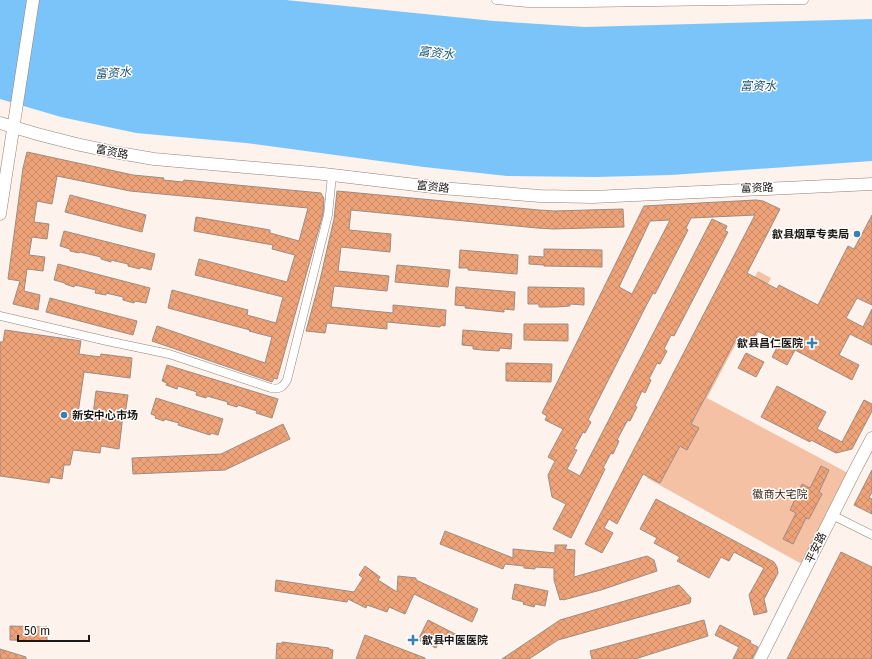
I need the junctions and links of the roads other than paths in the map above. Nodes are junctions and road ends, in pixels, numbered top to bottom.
1 (33, 0) edge
2 (496, 0) edge
3 (804, 0) edge
4 (0, 123) edge
5 (13, 127) junction
6 (332, 175) junction
7 (872, 184) edge
8 (0, 214) edge
9 (0, 316) edge
10 (872, 438) edge
11 (832, 515) junction
12 (872, 535) edge
13 (760, 659) edge

1 - 5 street
2 - 3 street
4 - 5 street, 富资路
5 - 6 street, 富资路
5 - 8 street
6 - 7 street, 富资路
6 - 9 street
10 - 11 street, 平安路
11 - 12 street
11 - 13 street, 平安路

